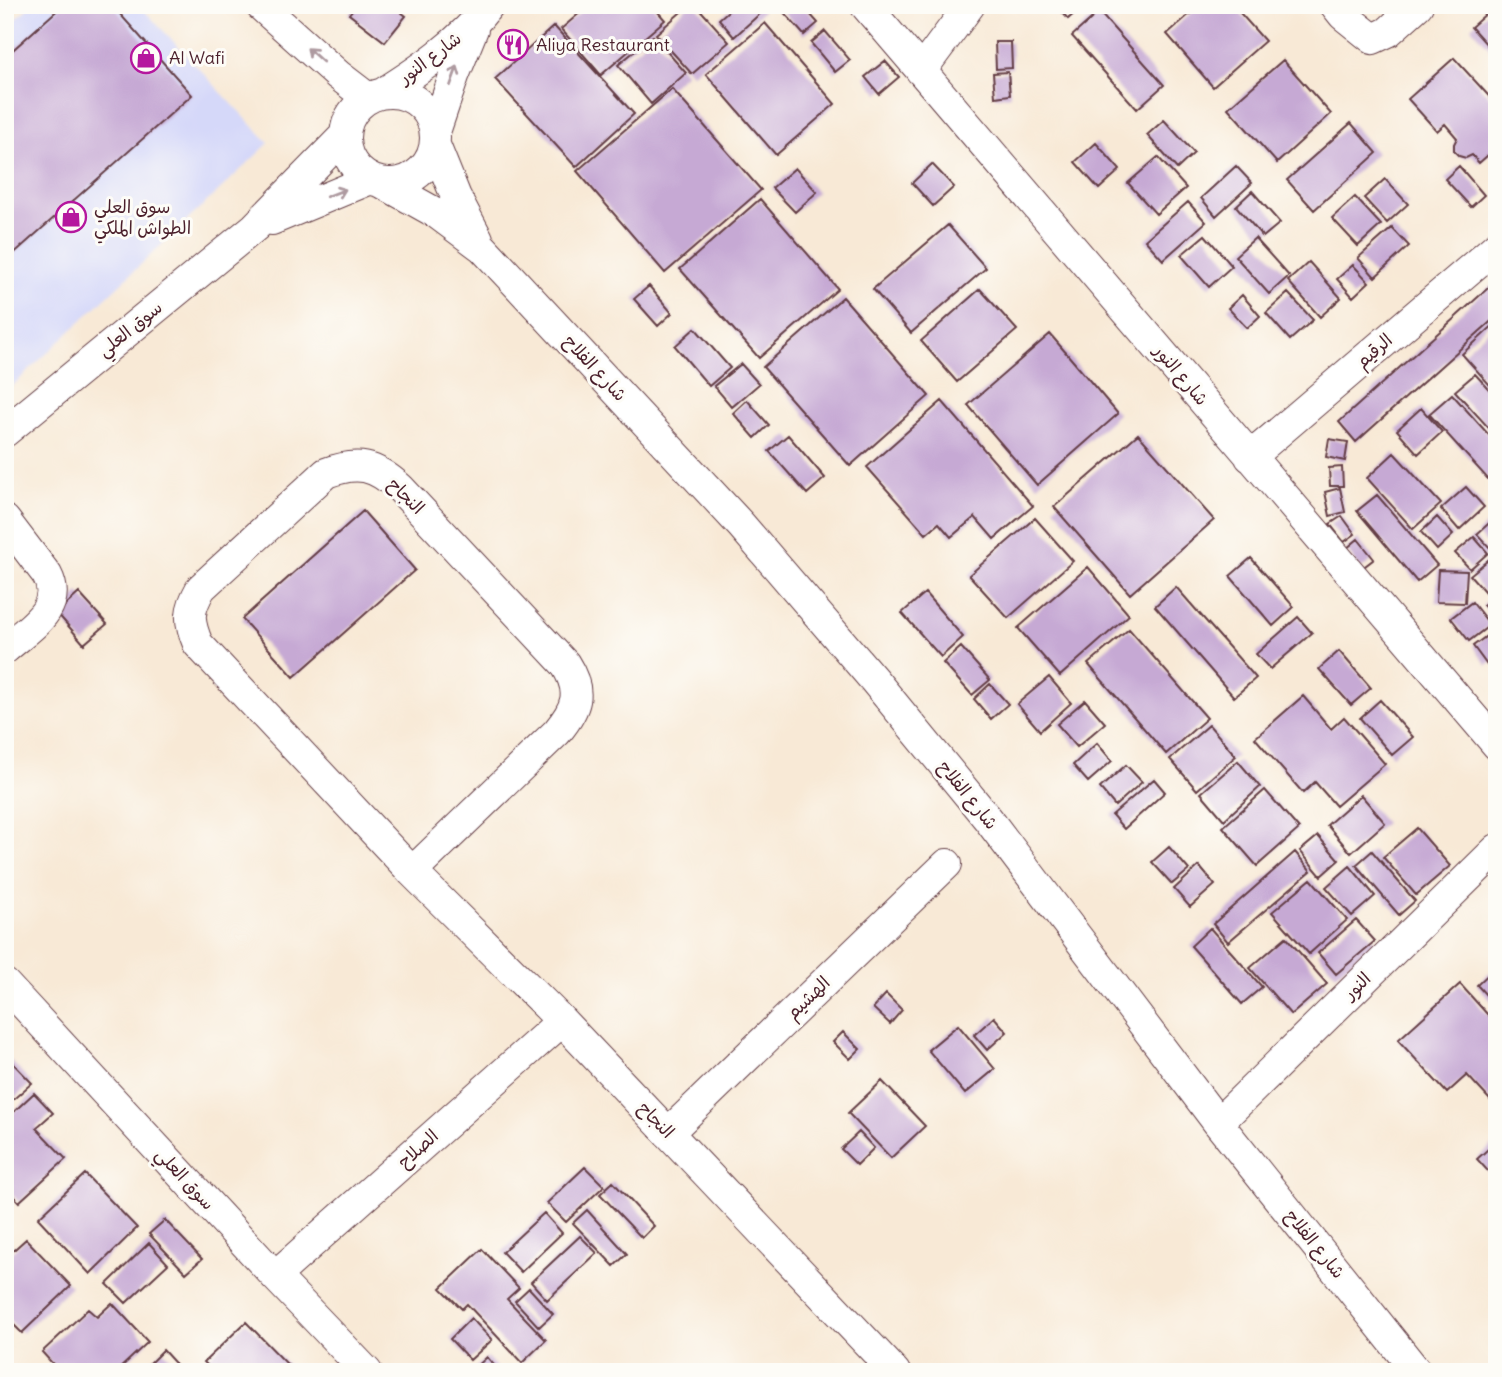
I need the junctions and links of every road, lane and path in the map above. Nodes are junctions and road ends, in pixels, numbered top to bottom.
1 (260, 5) edge
2 (865, 5) edge
3 (970, 5) edge
4 (1335, 5) edge
5 (1418, 5) edge
6 (482, 14) edge
7 (921, 71) junction
8 (376, 96) junction
9 (345, 135) junction
10 (435, 138) junction
11 (378, 181) junction
12 (255, 227) junction
13 (1497, 246) edge
14 (483, 248) junction
15 (5, 432) edge
16 (1250, 457) junction
17 (5, 520) edge
18 (5, 649) edge
19 (1497, 745) edge
20 (1497, 849) edge
21 (947, 864) dead end
22 (412, 872) junction
23 (5, 984) edge
24 (562, 1021) junction
25 (1218, 1123) junction
26 (668, 1133) junction
27 (275, 1276) junction
28 (367, 1372) edge
29 (895, 1372) edge
30 (1417, 1372) edge

8 -> 1 street
2 - 7 street, شارع النور
3 - 7 street
4 - 5 street
6 - 8 street, شارع النور
10 -> 6 street, شارع النور
7 - 16 street, شارع النور
8 - 9 street
8 - 10 street
9 - 11 street
9 - 12 street, سوق العلي
10 - 11 street
10 - 14 street, شارع الفلاح
12 -> 11 street, سوق العلي
11 - 14 street, شارع الفلاح
12 - 15 street, سوق العلي
13 - 16 street, الرقيم
14 - 25 street, شارع الفلاح
16 - 19 street, شارع النور
17 - 18 street
20 - 25 street, النور
21 - 26 street, الهشيم
22 - 22 street, النجاح
22 - 24 street, النجاح
23 - 27 street, سوق العلي
24 - 26 street, النجاح
24 - 27 street, الصلاح
25 - 30 street, شارع الفلاح
26 - 29 street, النجاح
27 - 28 street, سوق العلي

